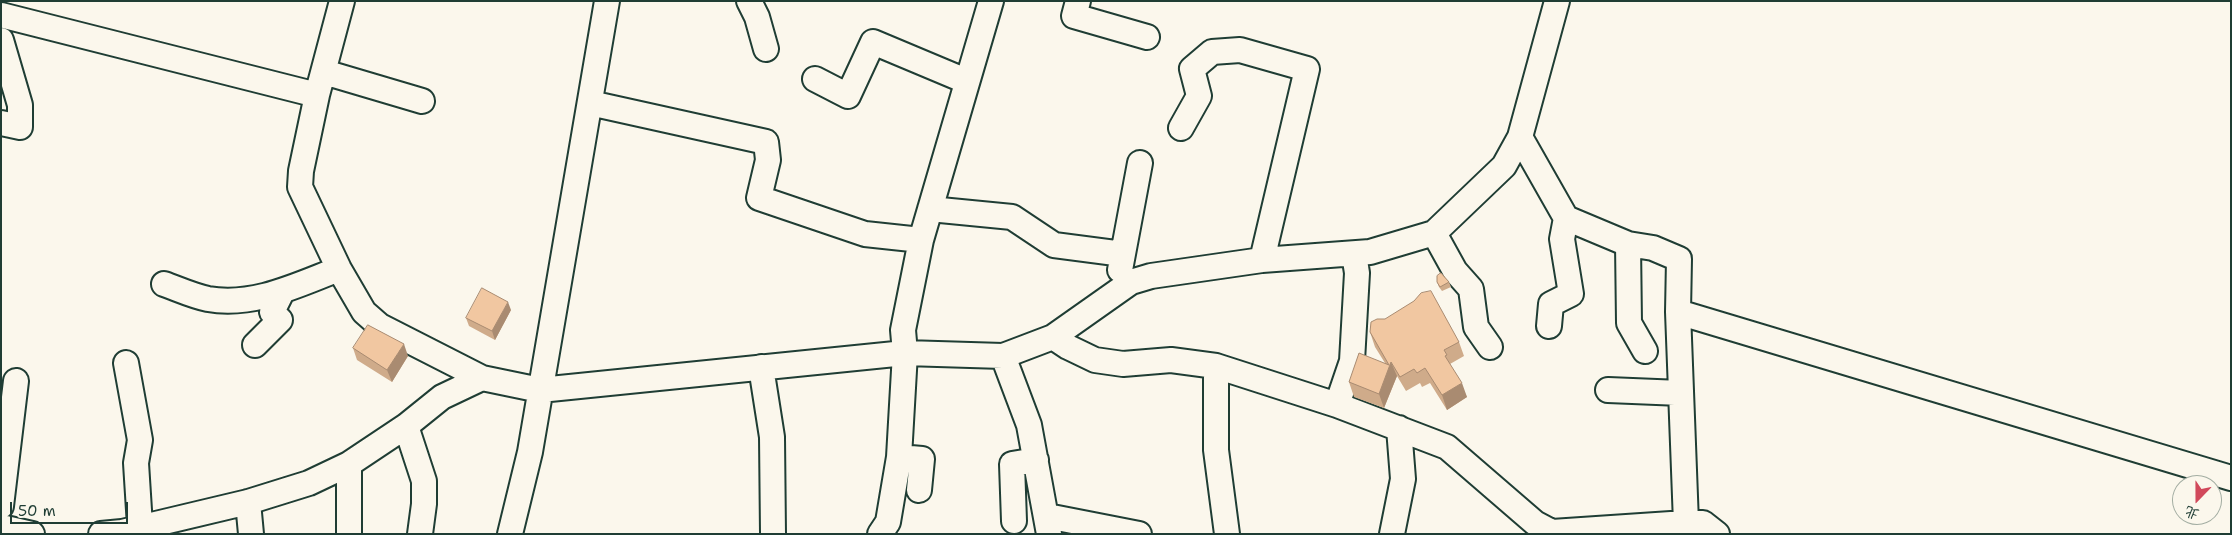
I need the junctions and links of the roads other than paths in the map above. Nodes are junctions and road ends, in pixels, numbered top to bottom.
1 (342, 1) edge
2 (607, 1) edge
3 (749, 1) edge
4 (992, 1) edge
5 (1078, 1) edge
6 (1557, 1) edge
7 (1, 14) edge
8 (1147, 37) dead end
9 (1, 40) edge
10 (766, 48) dead end
11 (324, 72) junction
12 (815, 79) dead end
13 (966, 81) junction
14 (317, 95) junction
15 (422, 101) dead end
16 (590, 103) junction
17 (1, 124) edge
18 (1181, 128) dead end
19 (1520, 137) junction
20 (1140, 163) dead end
21 (930, 210) junction
22 (1566, 218) junction
23 (1434, 233) junction
24 (921, 240) junction
25 (1628, 244) junction
26 (1122, 254) junction
27 (1366, 256) junction
28 (1262, 260) junction
29 (339, 268) junction
30 (164, 284) dead end
31 (282, 292) junction
32 (1115, 292) junction
33 (1678, 312) junction
34 (1549, 326) dead end
35 (1053, 337) junction
36 (255, 345) dead end
37 (1490, 347) dead end
38 (1645, 351) dead end
39 (905, 353) junction
40 (1003, 356) junction
41 (126, 363) dead end
42 (1216, 366) junction
43 (762, 367) junction
44 (482, 378) junction
45 (16, 381) dead end
46 (540, 390) junction
47 (1608, 390) dead end
48 (1681, 393) junction
49 (1337, 404) junction
50 (406, 426) junction
51 (1399, 428) junction
52 (900, 457) junction
53 (1036, 460) junction
54 (349, 464) junction
55 (2231, 478) edge
56 (919, 490) dead end
57 (248, 502) junction
58 (1, 506) edge
59 (1014, 521) dead end
60 (1686, 523) junction
61 (1048, 525) edge
62 (1, 527) edge
63 (121, 531) edge
64 (32, 534) edge
65 (251, 534) edge
66 (349, 534) edge
67 (420, 534) edge
68 (510, 534) edge
69 (772, 534) edge
70 (880, 534) edge
71 (1139, 534) edge
72 (1227, 534) edge
73 (1392, 534) edge
74 (1717, 534) edge

1 - 11 street
2 - 16 street
3 - 10 street
4 - 13 street
5 - 8 street
6 - 19 street
7 - 14 street
9 - 17 street
11 - 14 street
11 - 15 street
12 - 13 street
13 - 21 street
14 - 29 street
16 - 24 street
16 - 46 street
18 - 28 street
19 - 22 street
19 - 23 street
20 - 26 street
21 - 24 street
21 - 26 street
22 - 25 street
22 - 34 street
23 - 27 street
23 - 37 street
24 - 39 street
25 - 33 street
25 - 38 street
26 - 32 street
27 - 28 street
27 - 49 street
28 - 32 street
29 - 31 street
29 - 44 street
30 - 31 street
31 - 36 street
32 - 35 street
33 - 48 street
33 - 55 street
35 - 40 street
35 - 42 street
39 - 40 street
39 - 43 street
39 - 52 street
40 - 53 street
41 - 63 street
42 - 49 street
42 - 72 street
43 - 46 street
43 - 69 street
44 - 46 street
44 - 50 street
45 - 58 street
46 - 68 street
47 - 48 street
48 - 60 street
49 - 51 street
50 - 54 street
50 - 67 street
51 - 60 street
51 - 73 street
52 - 56 street
52 - 70 street
53 - 59 street
53 - 61 street
54 - 57 street
54 - 66 street
57 - 63 street
57 - 65 street
60 - 74 street
61 - 71 street
62 - 64 street

